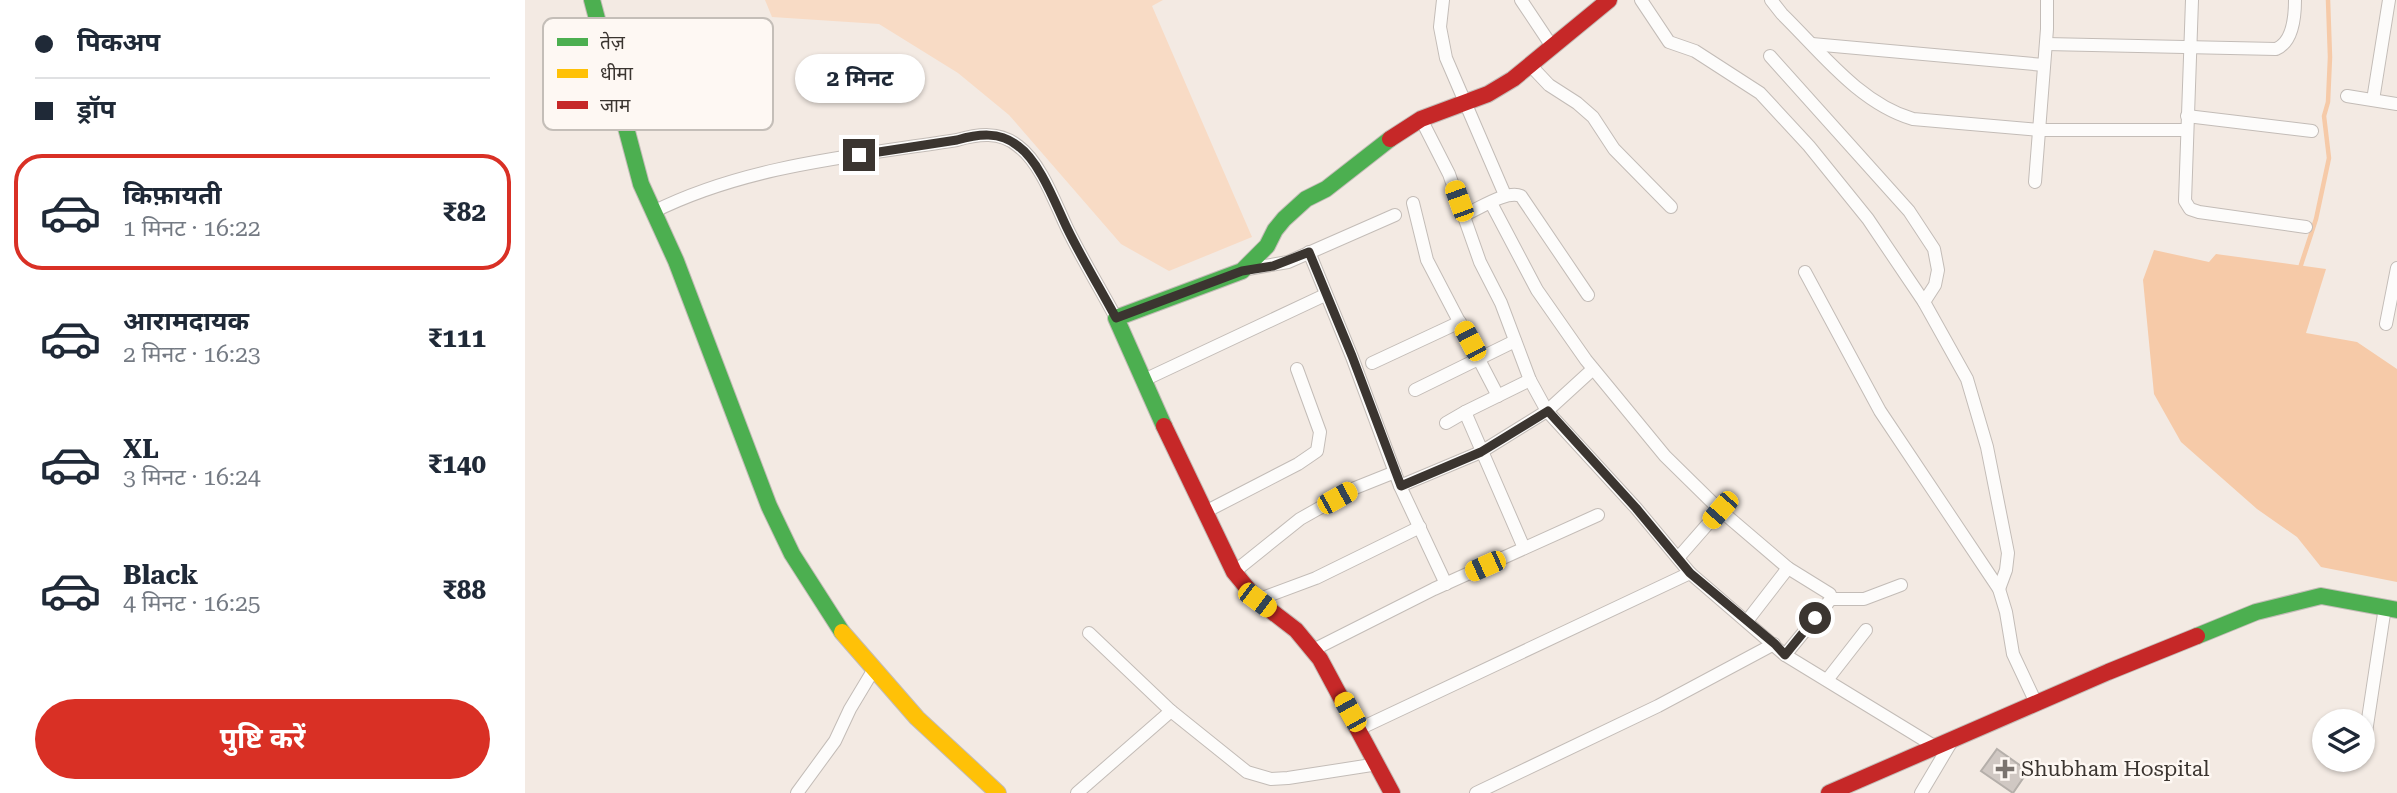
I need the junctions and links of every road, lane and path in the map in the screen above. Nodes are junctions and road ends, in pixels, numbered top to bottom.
1 (592, 0) edge
2 (1443, 0) edge
3 (1521, 0) edge
4 (1609, 0) edge
5 (1641, 0) edge
6 (1771, 0) edge
7 (2047, 0) edge
8 (2192, 0) edge
9 (2295, 0) edge
10 (2389, 0) edge
11 (597, 18) edge
12 (1812, 44) junction
13 (2046, 44) junction
14 (2189, 47) junction
15 (1553, 48) junction
16 (1770, 55) dead end
17 (2044, 65) junction
18 (1531, 66) junction
19 (2347, 96) dead end
20 (2374, 100) junction
21 (1464, 102) junction
22 (2397, 104) edge
23 (2187, 116) junction
24 (1421, 119) junction
25 (627, 130) edge
26 (2039, 130) junction
27 (2186, 130) junction
28 (2312, 131) dead end
29 (2035, 182) dead end
30 (1505, 195) junction
31 (1413, 203) dead end
32 (1492, 203) junction
33 (1671, 207) dead end
34 (653, 212) junction
35 (1395, 215) dead end
36 (1464, 215) junction
37 (2306, 227) dead end
38 (1309, 252) junction
39 (2397, 268) edge
40 (1242, 271) junction
41 (1805, 272) dead end
42 (1325, 295) junction
43 (1588, 295) dead end
44 (1924, 302) junction
45 (1116, 318) junction
46 (1460, 322) junction
47 (2386, 324) dead end
48 (1515, 341) junction
49 (1479, 360) junction
50 (1372, 363) dead end
51 (1297, 369) dead end
52 (1593, 369) junction
53 (1144, 380) junction
54 (1530, 380) junction
55 (1415, 390) dead end
56 (1498, 396) junction
57 (1548, 411) junction
58 (1465, 412) junction
59 (1446, 423) dead end
60 (1481, 452) junction
61 (1395, 472) junction
62 (1401, 486) junction
63 (1720, 510) junction
64 (1205, 512) junction
65 (1598, 515) dead end
66 (1420, 527) junction
67 (1530, 546) junction
68 (1678, 558) junction
69 (1788, 568) junction
70 (1234, 572) junction
71 (1690, 573) junction
72 (1445, 584) junction
73 (1901, 586) dead end
74 (1999, 589) junction
75 (1831, 599) junction
76 (1257, 600) junction
77 (2391, 608) edge
78 (1747, 621) junction
79 (1866, 630) dead end
80 (1089, 633) dead end
81 (1775, 644) junction
82 (1313, 650) junction
83 (1785, 655) junction
84 (874, 669) junction
85 (1827, 680) junction
86 (2036, 703) junction
87 (2371, 709) edge
88 (1171, 711) junction
89 (1359, 729) junction
90 (1954, 738) junction
91 (1934, 746) junction
92 (1378, 764) junction
93 (797, 793) edge
94 (998, 793) edge
95 (1076, 793) edge
96 (1392, 793) edge
97 (1476, 793) edge
98 (1829, 793) edge
99 (1921, 793) edge

1 - 11 main road
2 - 21 street
3 - 15 street
4 - 15 main road
5 - 44 street
6 - 12 street
7 - 13 street
8 - 14 street
9 - 14 street
10 - 20 street
12 - 17 street
12 - 26 street
13 - 14 street
13 - 17 street
14 - 23 street
15 - 18 main road
16 - 44 street
17 - 26 street
18 - 21 main road
18 - 33 street
19 - 20 street
20 - 22 street
21 - 24 main road
21 - 30 street
23 - 27 street
23 - 28 street
24 - 36 street
24 - 40 main road
25 - 34 main road
26 - 27 street
26 - 29 street
27 - 37 street
30 - 32 street
30 - 43 street
31 - 46 street
32 - 36 street
32 - 52 street
34 - 45 street
34 - 84 main road
35 - 38 street
36 - 48 street
38 - 40 street
38 - 42 street
39 - 47 street
40 - 45 main road
41 - 74 street
42 - 53 street
42 - 61 street
44 - 74 street
45 - 53 main road
46 - 49 street
46 - 50 street
48 - 49 street
48 - 54 street
49 - 55 street
49 - 56 street
51 - 64 street
52 - 57 street
52 - 63 street
53 - 64 main road
54 - 56 street
54 - 57 street
56 - 58 street
57 - 60 street
57 - 68 street
58 - 59 street
58 - 60 street
60 - 62 street
60 - 67 street
61 - 62 street
61 - 70 street
62 - 66 street
63 - 68 street
63 - 69 street
64 - 70 main road
65 - 67 street
66 - 72 street
66 - 76 street
67 - 72 street
68 - 71 street
69 - 75 street
69 - 78 street
70 - 76 main road
71 - 78 street
71 - 89 street
72 - 82 street
73 - 75 street
74 - 86 street
75 - 83 street
76 - 82 main road
77 - 86 main road
77 - 87 street
78 - 81 street
79 - 85 street
80 - 88 street
81 - 83 street
81 - 97 street
82 - 89 main road
83 - 85 street
84 - 93 street
84 - 94 main road
85 - 91 street
86 - 90 main road
88 - 92 street
88 - 95 street
89 - 92 main road
90 - 91 main road
90 - 99 street
91 - 98 main road
92 - 96 main road

